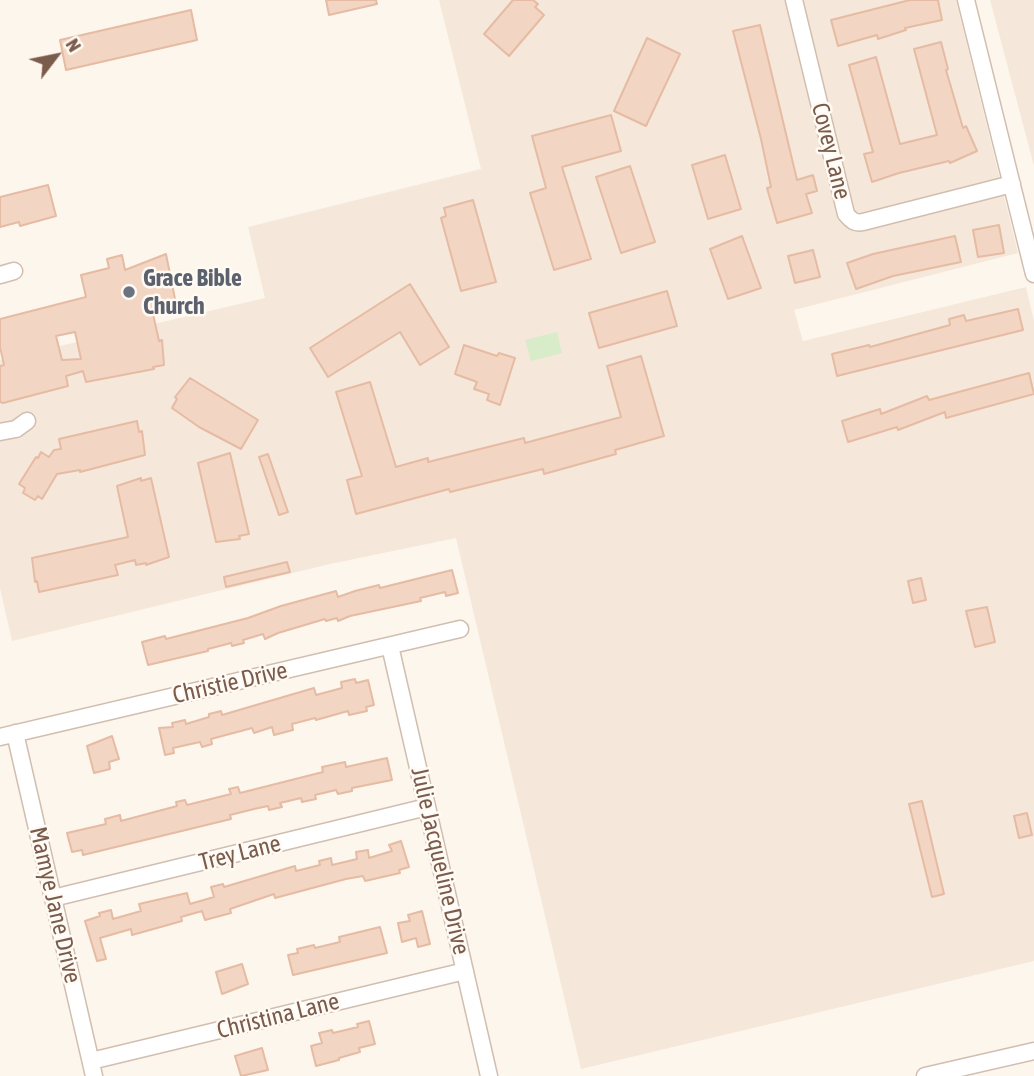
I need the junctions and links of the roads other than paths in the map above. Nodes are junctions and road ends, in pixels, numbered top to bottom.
1 (794, 0) edge
2 (966, 0) edge
3 (1012, 184) junction
4 (1034, 274) edge
5 (0, 421) edge
6 (0, 432) edge
7 (460, 629) dead end
8 (390, 646) junction
9 (8, 735) edge
10 (428, 807) junction
11 (53, 898) junction
12 (465, 971) junction
13 (1034, 1051) edge
14 (92, 1068) edge
15 (489, 1076) edge
16 (925, 1076) edge

1 - 3 street, Covey Lane
2 - 3 street
3 - 4 street
5 - 6 street
7 - 8 street, Christie Drive
8 - 9 street, Christie Drive
8 - 10 street, Julie Jacqueline Drive
9 - 11 street, Mamye Jane Drive
10 - 11 street, Trey Lane
10 - 12 street, Julie Jacqueline Drive
11 - 14 street, Mamye Jane Drive
12 - 14 street, Christina Lane
12 - 15 street, Julie Jacqueline Drive
13 - 16 street

